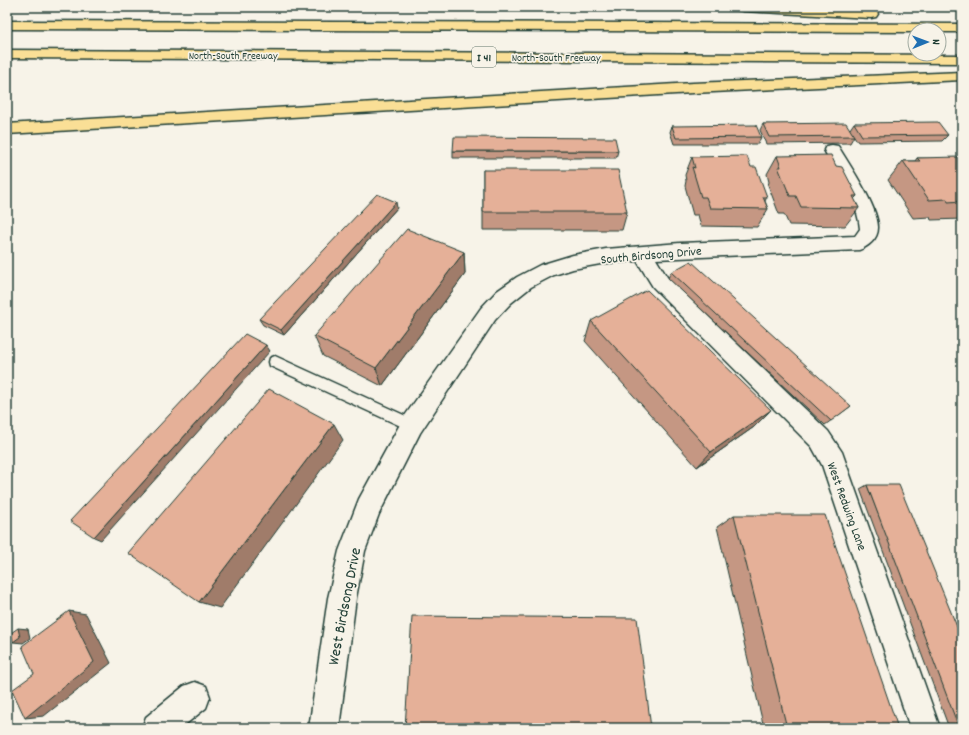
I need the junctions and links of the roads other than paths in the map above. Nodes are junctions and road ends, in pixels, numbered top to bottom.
1 (743, 7) edge
2 (962, 19) edge
3 (7, 25) edge
4 (962, 28) edge
5 (7, 54) edge
6 (962, 59) edge
7 (962, 76) edge
8 (7, 129) edge
9 (832, 150) dead end
10 (642, 253) junction
11 (275, 362) dead end
12 (412, 425) junction
13 (195, 697) dead end
14 (157, 728) edge
15 (324, 728) edge
16 (925, 728) edge

1 - 2 highway
3 - 4 highway
5 - 6 highway, North-South Freeway / I 41
7 - 8 highway
9 - 10 street, South Birdsong Drive
10 - 12 street, South Birdsong Drive
10 - 16 street, West Redwing Lane
11 - 12 lane
12 - 15 street, West Birdsong Drive
13 - 14 street

